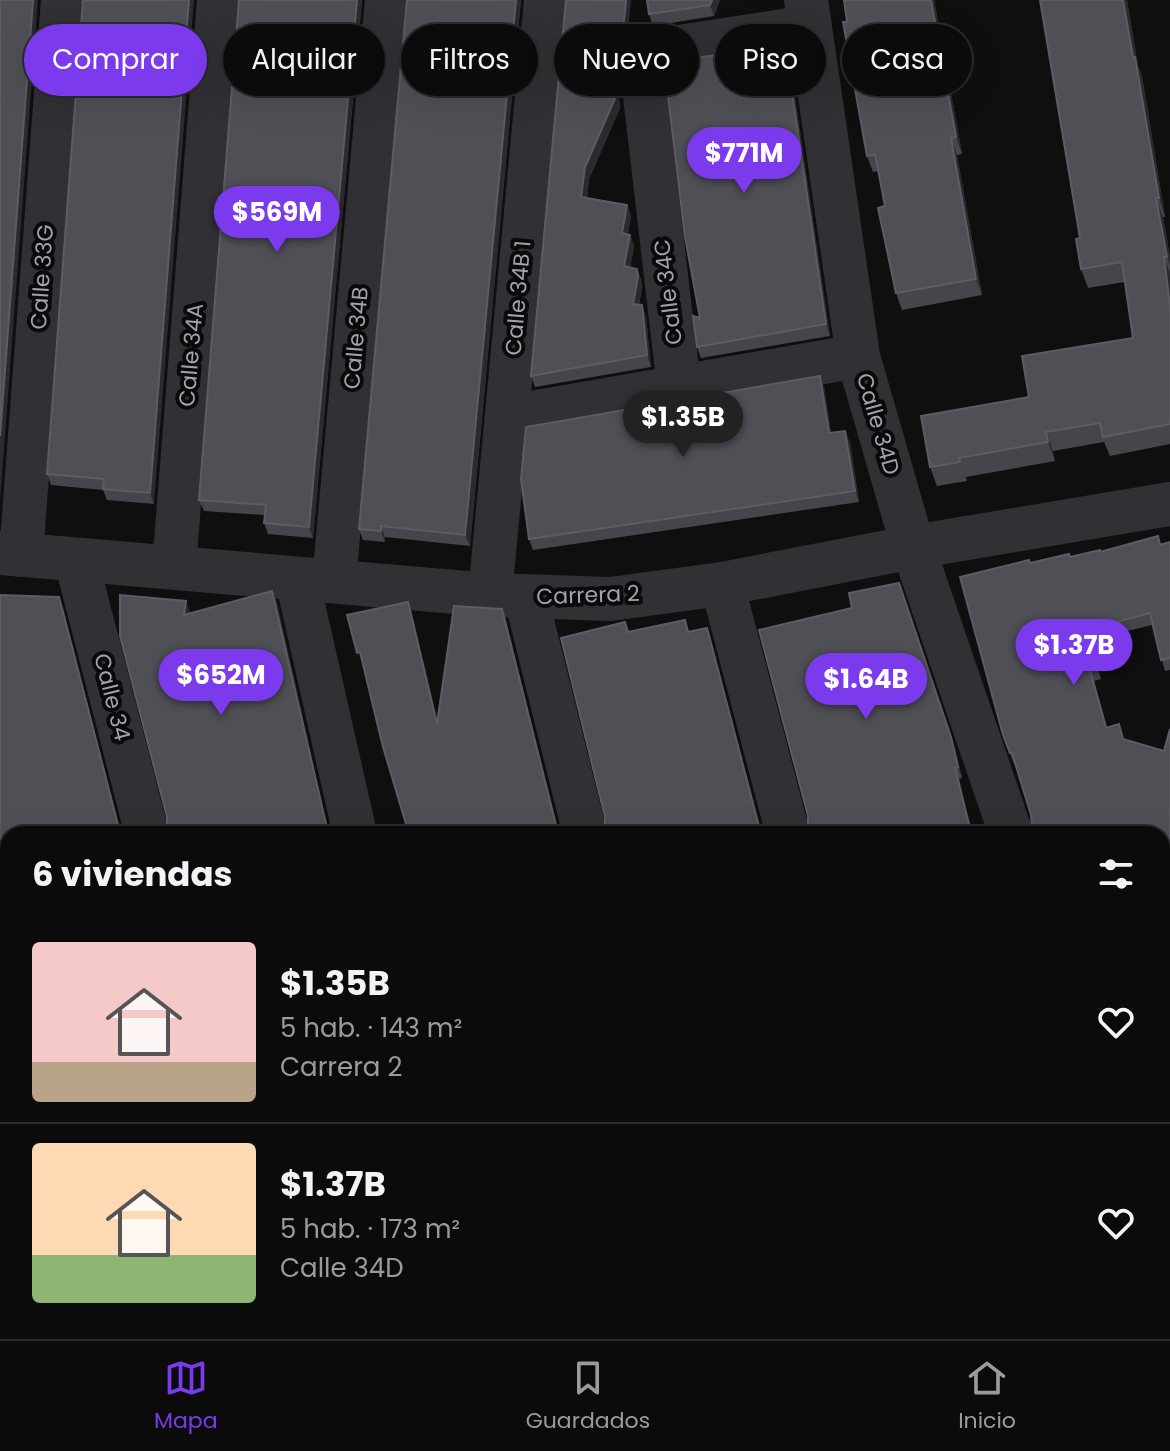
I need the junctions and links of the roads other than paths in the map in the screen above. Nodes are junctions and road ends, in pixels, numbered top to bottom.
1 (63, 0) edge
2 (219, 0) edge
3 (387, 0) edge
4 (546, 0) edge
5 (808, 14) edge
6 (858, 356) junction
7 (679, 387) junction
8 (508, 417) junction
9 (1170, 504) edge
10 (913, 547) junction
11 (10, 554) edge
12 (76, 560) junction
13 (174, 567) junction
14 (315, 580) junction
15 (722, 584) junction
16 (508, 596) junction
17 (145, 826) edge
18 (354, 826) edge
19 (582, 826) edge
20 (786, 826) edge
21 (1008, 826) edge

1 - 11 street, Calle 33G
2 - 13 street, Calle 34A
3 - 14 street, Calle 34B
4 - 8 street, Calle 34B 1
5 - 6 street, Calle 34D
5 - 7 street, Calle 34C
6 - 7 street
6 - 10 street, Calle 34D
7 - 8 street
8 - 16 street, Calle 34B 1
9 - 10 street, Carrera 2
10 - 15 street, Carrera 2
10 - 21 street, Calle 34D
11 - 12 street, Carrera 2
12 - 13 street, Carrera 2
12 - 17 street, Calle 34
13 - 14 street, Carrera 2
14 - 16 street, Carrera 2
14 - 18 street, Calle 34B
15 - 16 street, Carrera 2
15 - 20 street
16 - 19 street, Calle 34B 1

